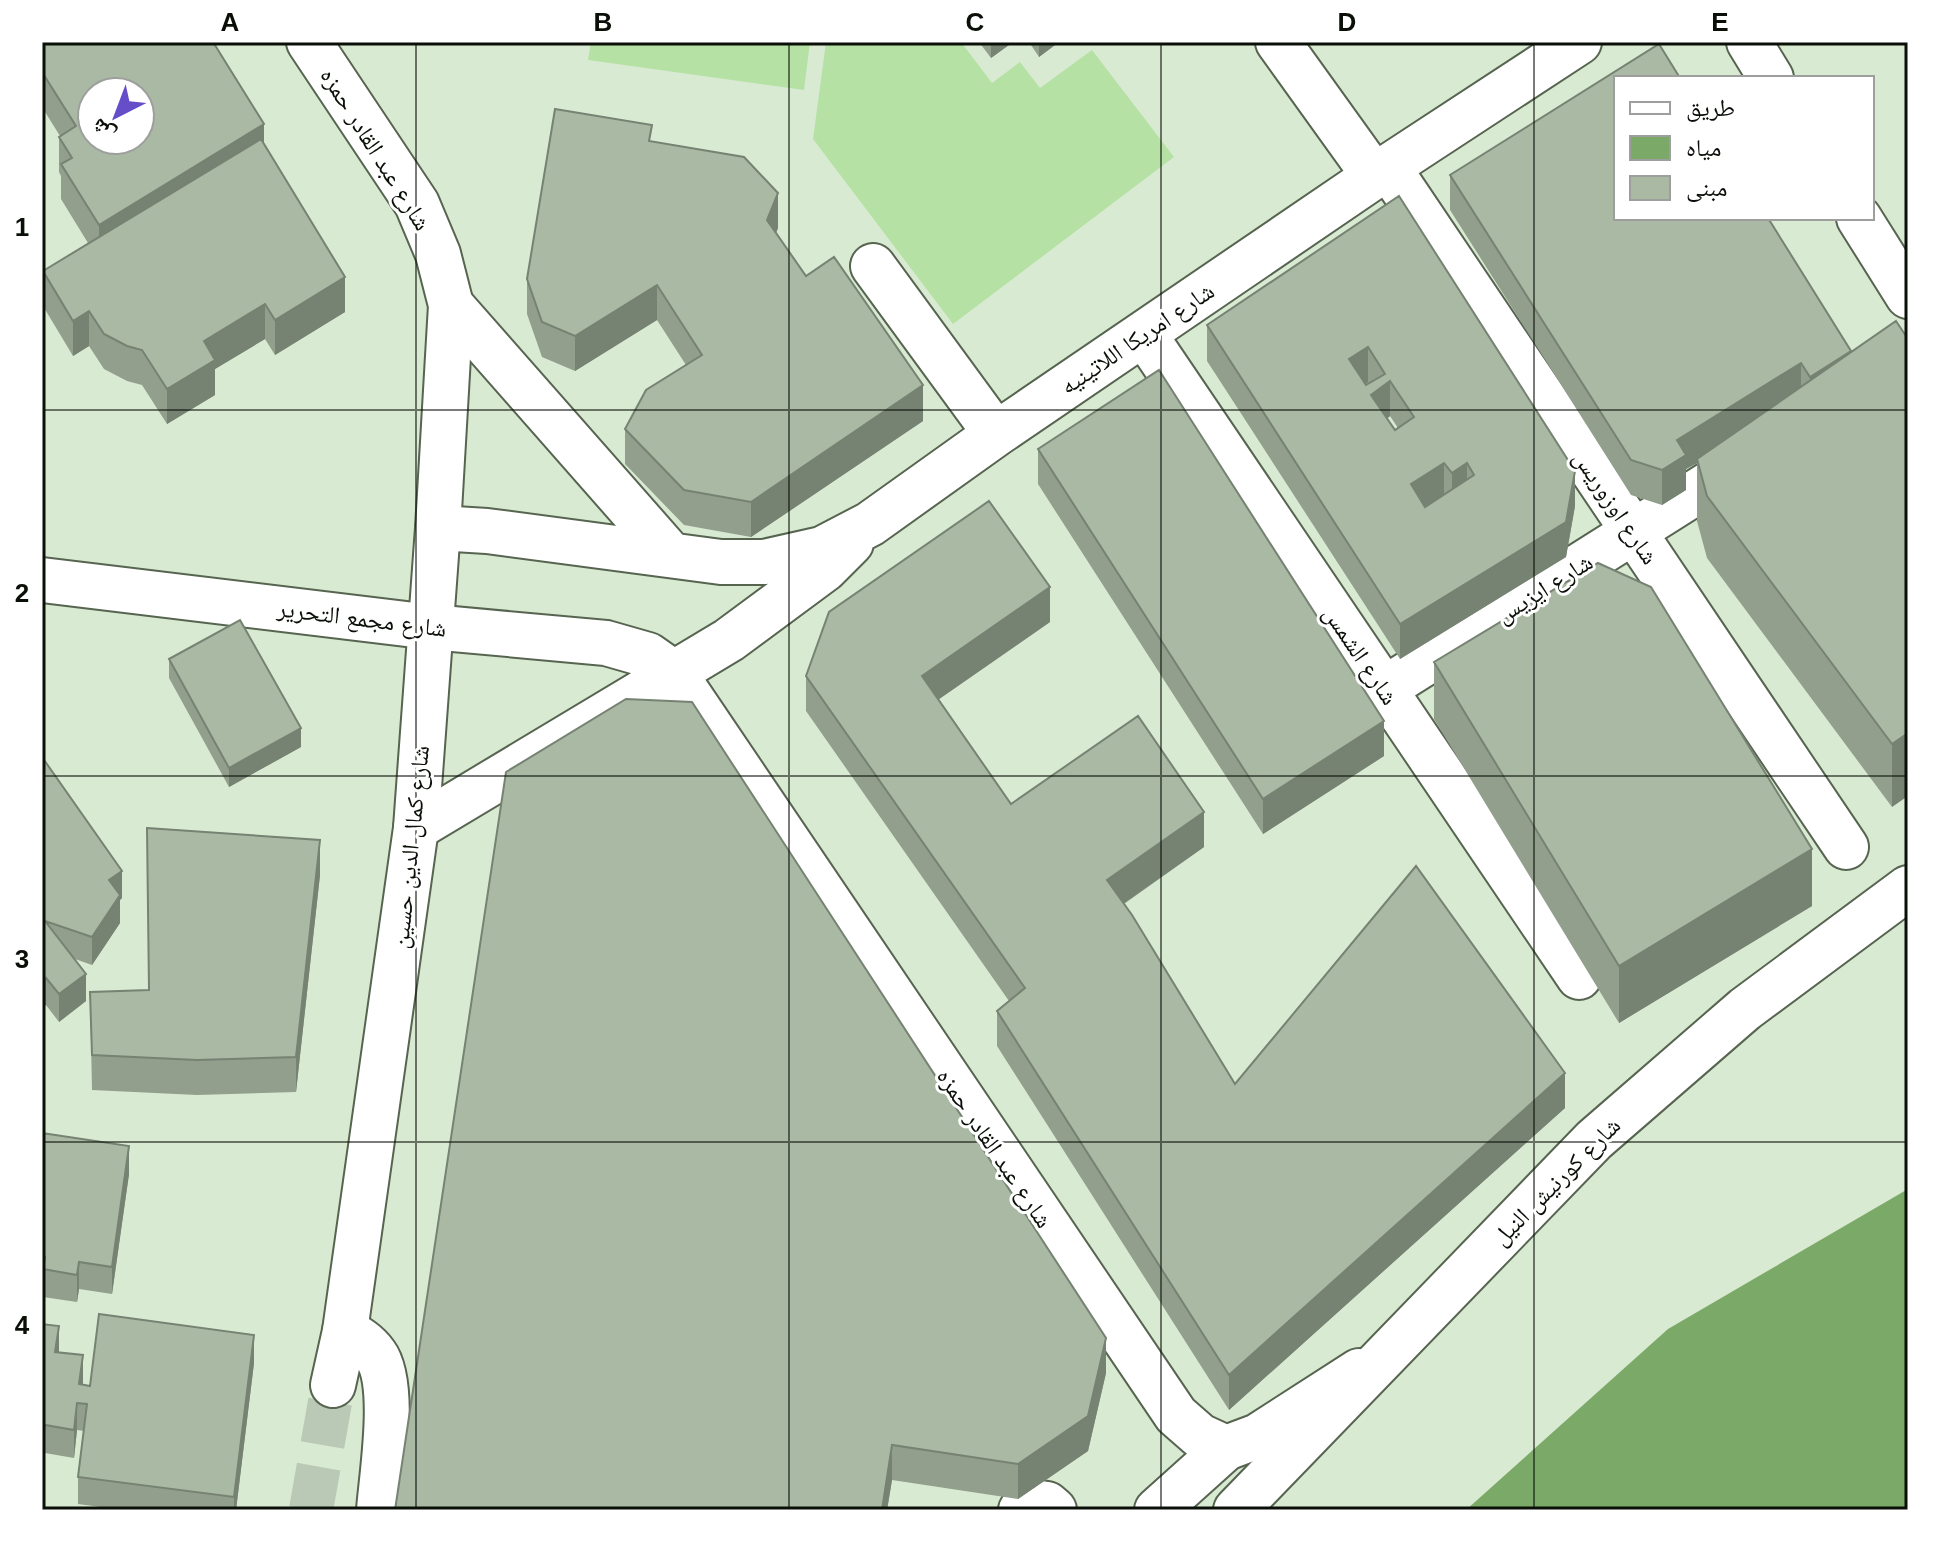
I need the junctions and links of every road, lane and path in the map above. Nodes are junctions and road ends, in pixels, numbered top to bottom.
1 (309, 42) edge
2 (1278, 42) edge
3 (1579, 42) edge
4 (1749, 42) edge
5 (1770, 76) edge
6 (1381, 172) junction
7 (1860, 220) edge
8 (873, 266) dead end
9 (1908, 296) edge
10 (451, 305) junction
11 (1144, 334) junction
12 (996, 434) junction
13 (1777, 441) edge
14 (870, 524) junction
15 (438, 528) junction
16 (1633, 532) junction
17 (671, 555) junction
18 (42, 580) edge
19 (431, 627) junction
20 (675, 674) junction
21 (1384, 689) junction
22 (416, 828) junction
23 (1846, 847) dead end
24 (1908, 888) edge
25 (1579, 977) dead end
26 (345, 1331) junction
27 (1388, 1352) junction
28 (333, 1385) tunnel mouth
29 (1226, 1448) junction
30 (379, 1510) edge
31 (1021, 1510) edge
32 (1054, 1510) edge
33 (1157, 1510) edge
34 (1236, 1510) edge

1 - 10 main road, شارع عبد القادر حمزه
2 - 6 main road, شارع اوزوريس
3 - 6 main road, شارع امريكا اللاتينيه
4 - 5 main road
6 - 11 main road, شارع امريكا اللاتينيه
6 - 16 main road, شارع اوزوريس
7 - 9 main road
8 - 12 main road
10 - 15 main road, شارع كمال الدين حسين
10 - 17 main road
11 - 12 main road, شارع امريكا اللاتينيه
11 - 21 main road, شارع الشمس
12 - 14 main road, شارع امريكا اللاتينيه
13 - 16 main road, شارع ايزيس
14 - 17 main road, شارع امريكا اللاتينيه
14 - 20 main road
15 - 17 main road, شارع امريكا اللاتينيه
15 - 19 main road, شارع كمال الدين حسين
16 - 21 main road, شارع ايزيس
16 - 23 main road, شارع اوزوريس
18 - 19 main road, شارع مجمع التحرير
19 - 20 main road, شارع مجمع التحرير
19 - 22 main road, شارع كمال الدين حسين
20 - 22 main road
20 - 29 main road, شارع عبد القادر حمزه
21 - 25 main road, شارع الشمس
22 - 26 main road, شارع كمال الدين حسين
24 - 27 main road, شارع كورنيش النيل
26 - 28 main road, شارع كمال الدين حسين
26 - 30 main road
27 - 29 main road
27 - 34 main road, شارع كورنيش النيل
29 - 33 main road
31 - 32 main road

